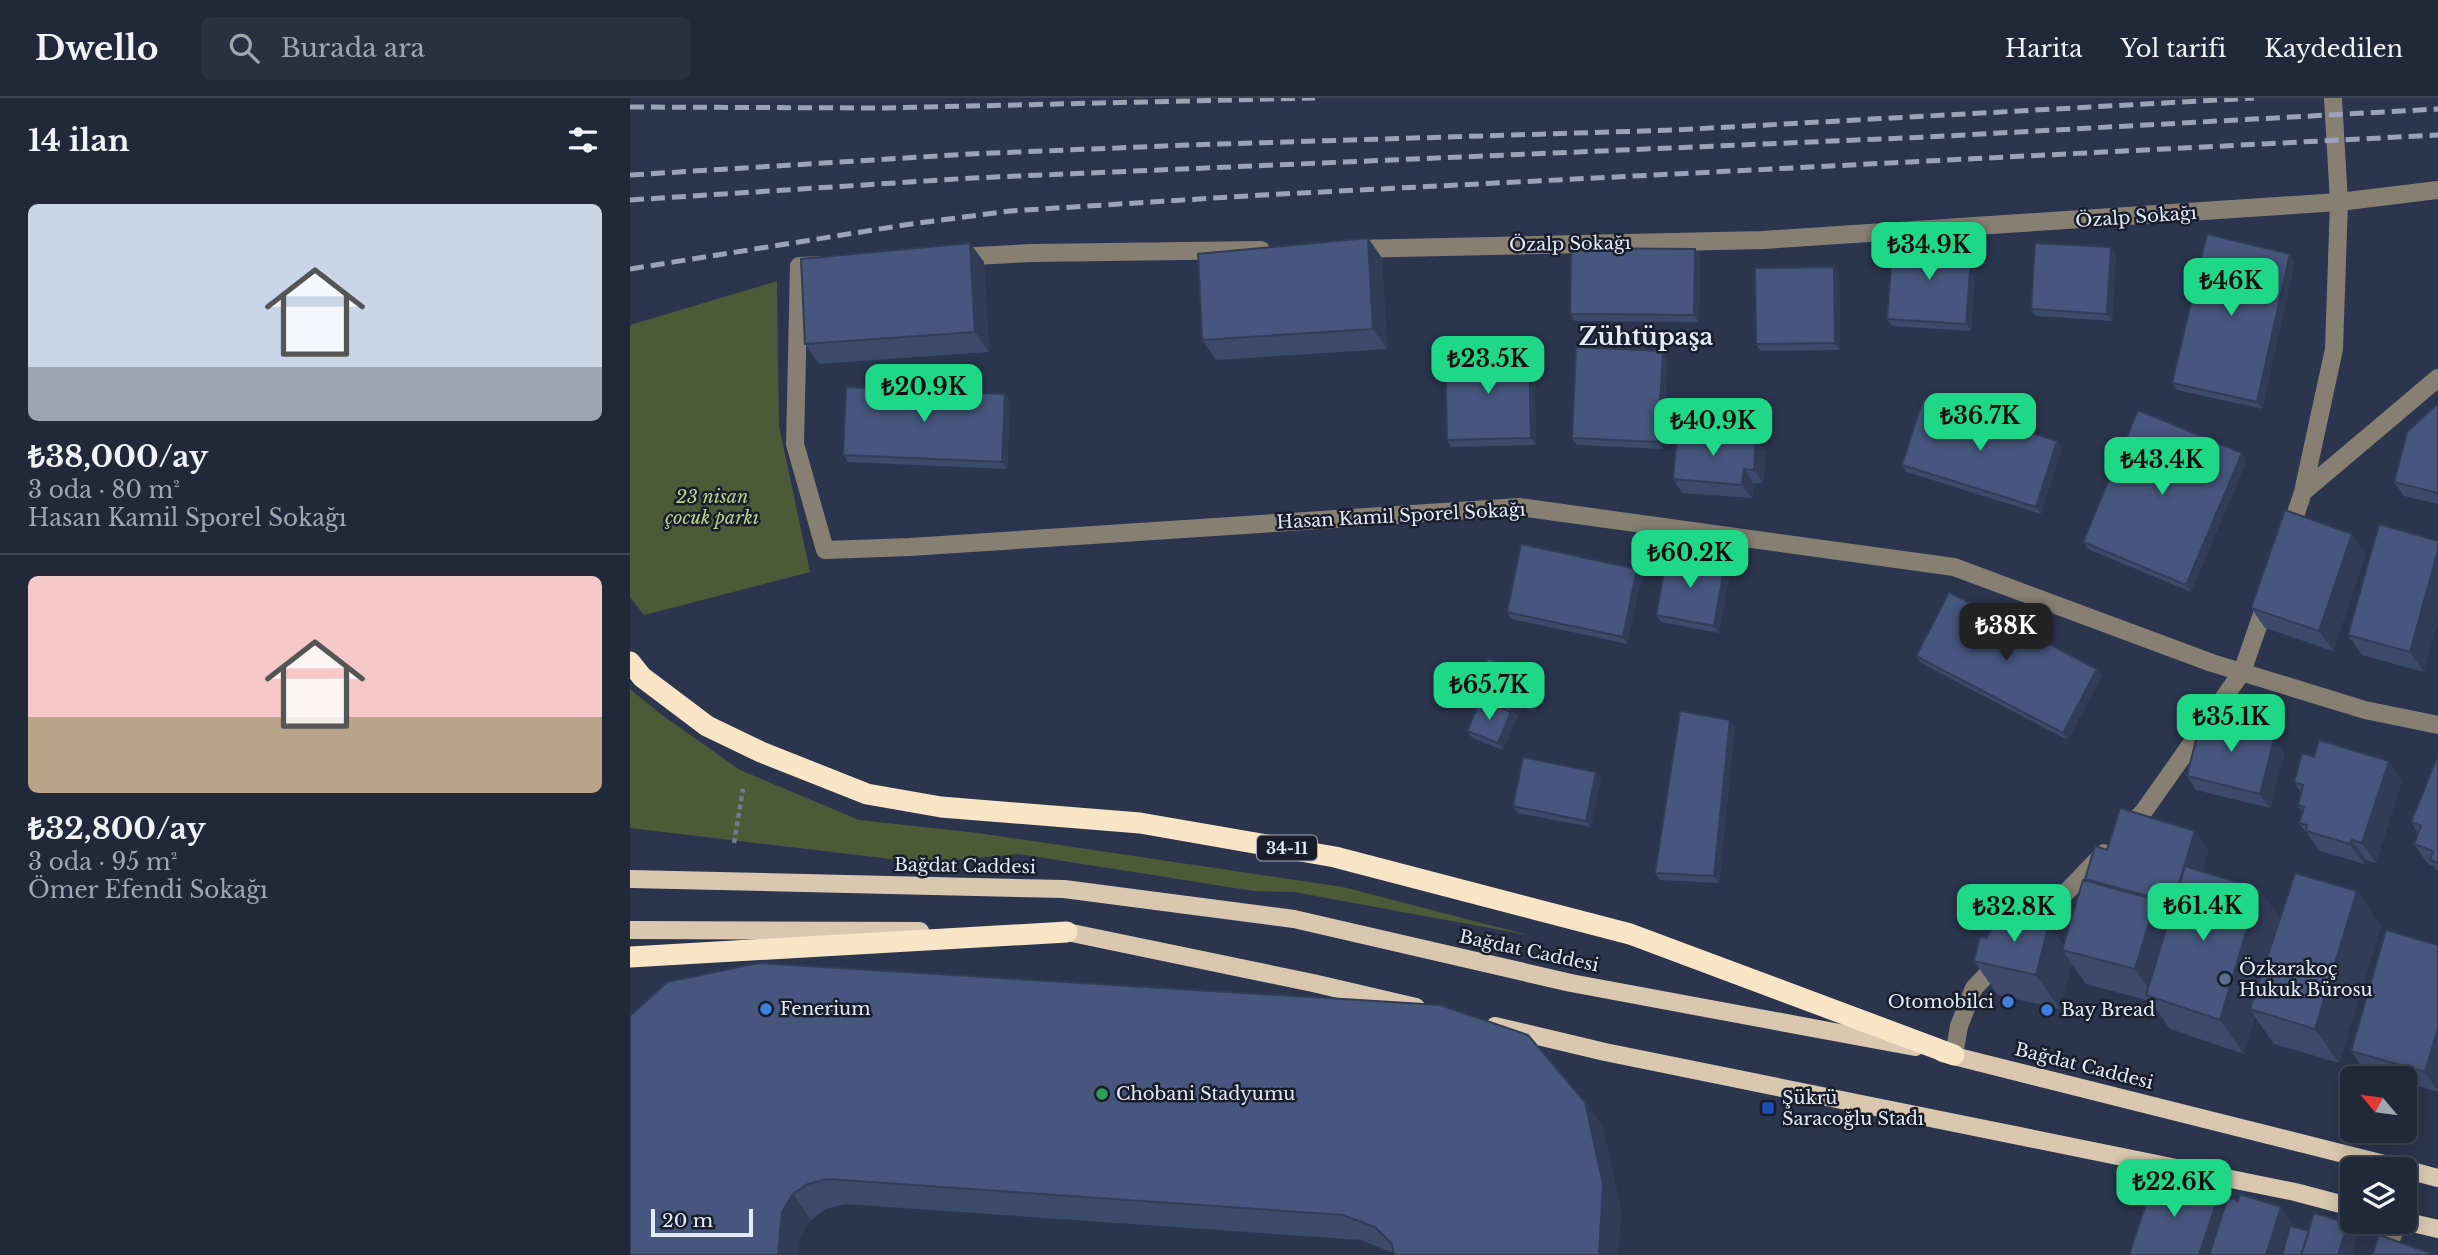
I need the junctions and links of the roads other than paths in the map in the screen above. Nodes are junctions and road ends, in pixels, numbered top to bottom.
1 (2333, 98) edge
2 (2438, 190) edge
3 (2339, 202) junction
4 (1332, 249) edge
5 (1278, 250) edge
6 (936, 258) edge
7 (840, 264) edge
8 (2438, 378) edge
9 (2303, 492) junction
10 (2281, 557) edge
11 (2272, 582) edge
12 (630, 662) edge
13 (2242, 672) junction
14 (2438, 725) edge
15 (630, 879) edge
16 (637, 930) edge
17 (1067, 932) junction
18 (637, 957) edge
19 (1433, 1011) edge
20 (1473, 1021) edge
21 (1954, 1055) junction
22 (2356, 1157) edge
23 (2417, 1173) edge
24 (2438, 1178) edge
25 (2340, 1204) edge
26 (2417, 1224) edge
27 (2438, 1229) edge
28 (2393, 1234) edge
29 (2385, 1255) edge

1 - 3 street
2 - 3 street, Özalp Sokağı
3 - 4 street, Özalp Sokağı
3 - 9 street
5 - 6 street
7 - 13 street, Hasan Kamil Sporel Sokağı
8 - 9 street
9 - 10 street
11 - 13 street
12 - 21 highway, 34-11
13 - 14 street
13 - 21 street
15 - 21 main road, Bağdat Caddesi
16 - 17 main road
17 - 18 highway
17 - 19 main road
20 - 25 main road
21 - 22 main road, Bağdat Caddesi
23 - 24 main road, Bağdat Caddesi
26 - 27 main road
28 - 29 street

